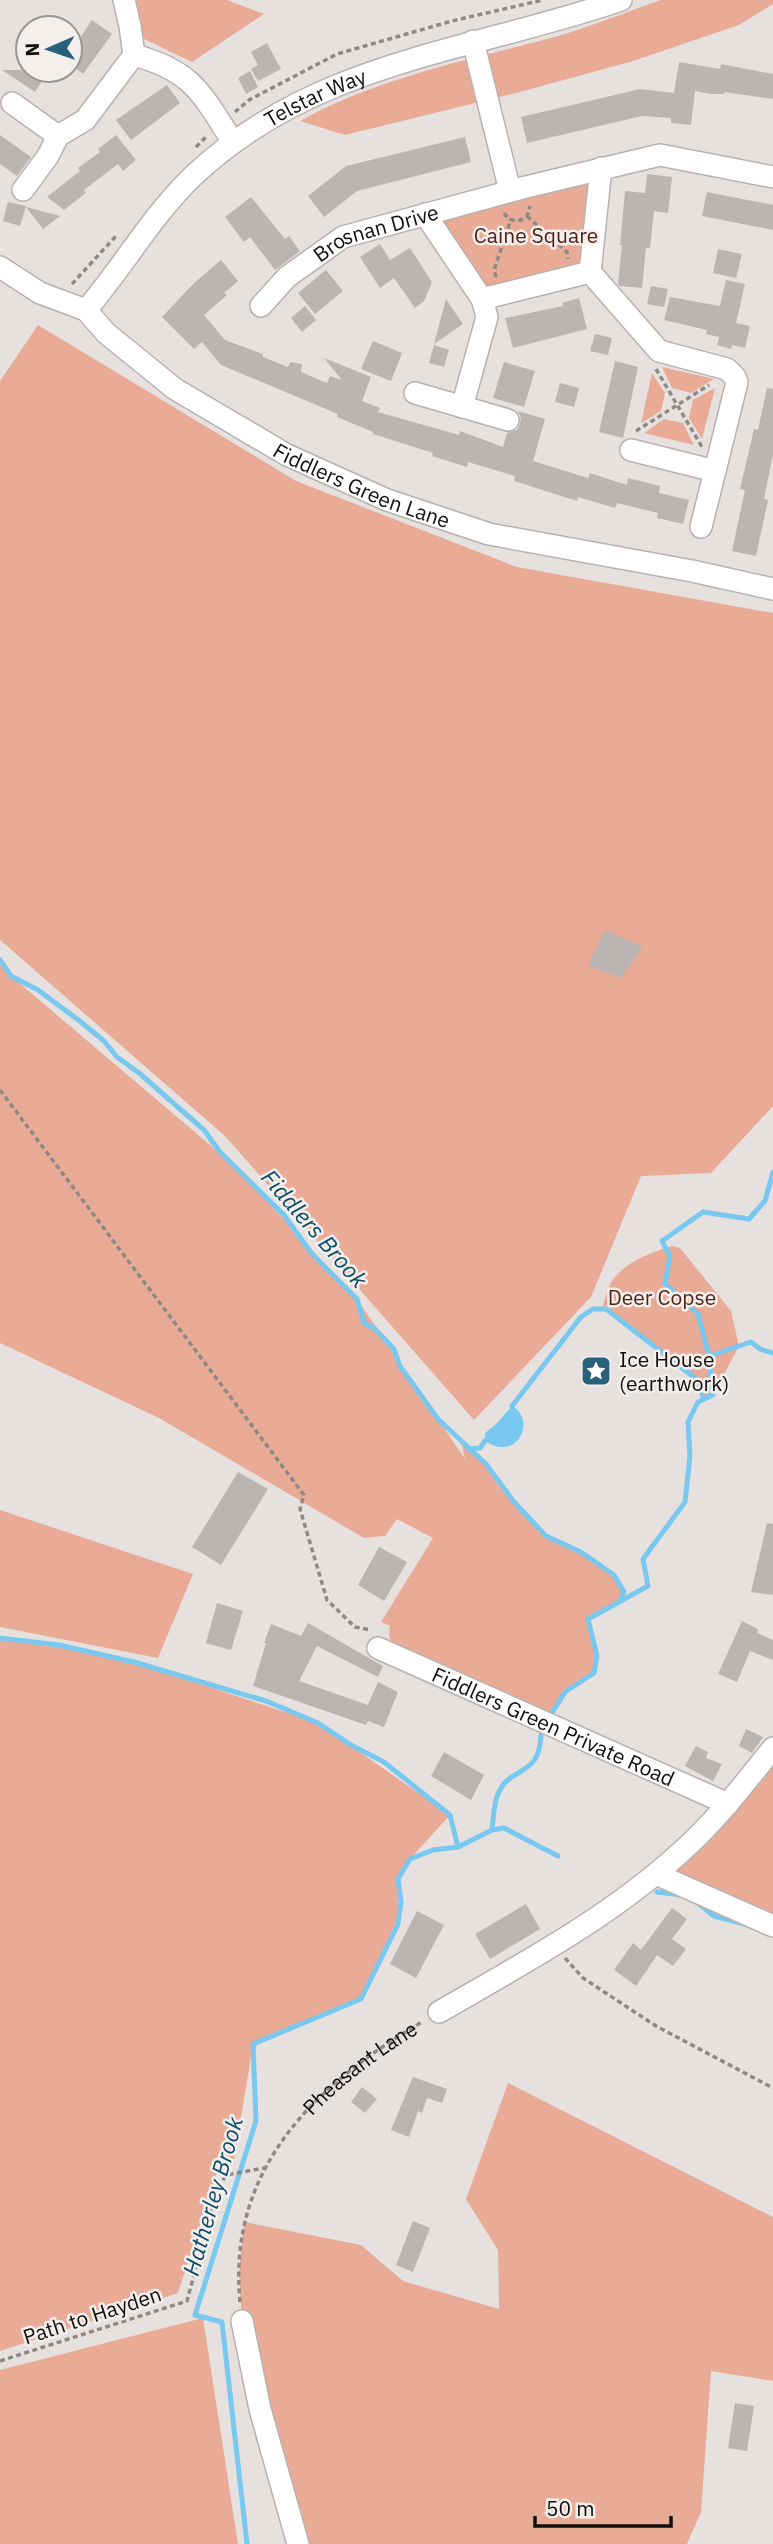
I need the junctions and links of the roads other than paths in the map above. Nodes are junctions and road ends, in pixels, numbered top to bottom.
1 (124, 0) edge
2 (621, 0) edge
3 (473, 41) junction
4 (134, 55) junction
5 (12, 103) dead end
6 (58, 136) junction
7 (233, 142) junction
8 (601, 168) junction
9 (773, 177) edge
10 (23, 190) dead end
11 (510, 191) junction
12 (425, 214) junction
13 (0, 267) edge
14 (581, 274) junction
15 (491, 296) junction
16 (261, 306) dead end
17 (86, 310) junction
18 (415, 393) dead end
19 (462, 407) junction
20 (508, 420) dead end
21 (631, 450) road end
22 (715, 471) junction
23 (701, 527) dead end
24 (773, 589) edge
25 (378, 1648) road end
26 (773, 1748) edge
27 (728, 1804) junction
28 (656, 1874) junction
29 (773, 1926) edge
30 (439, 2012) road end
31 (242, 2322) road end
32 (298, 2544) edge

1 - 4 street
2 - 3 street, Telstar Way
3 - 7 street, Telstar Way
3 - 11 street
4 - 6 street
4 - 7 street
5 - 6 street
6 - 10 street
7 - 17 street, Telstar Way
8 - 9 street, Brosnan Drive
8 - 11 street, Brosnan Drive
8 - 14 street
11 - 12 street, Brosnan Drive
12 - 15 street
12 - 16 street, Brosnan Drive
13 - 17 street, Fiddlers Green Lane
14 - 15 street
14 - 22 street
15 - 19 street
17 - 24 street, Fiddlers Green Lane
18 - 19 street
19 - 20 street
21 - 22 street
22 - 23 street
25 - 27 street, Fiddlers Green Private Road
26 - 27 street, Pheasant Lane
27 - 28 street, Pheasant Lane
28 - 29 street
28 - 30 street, Pheasant Lane
31 - 32 street

